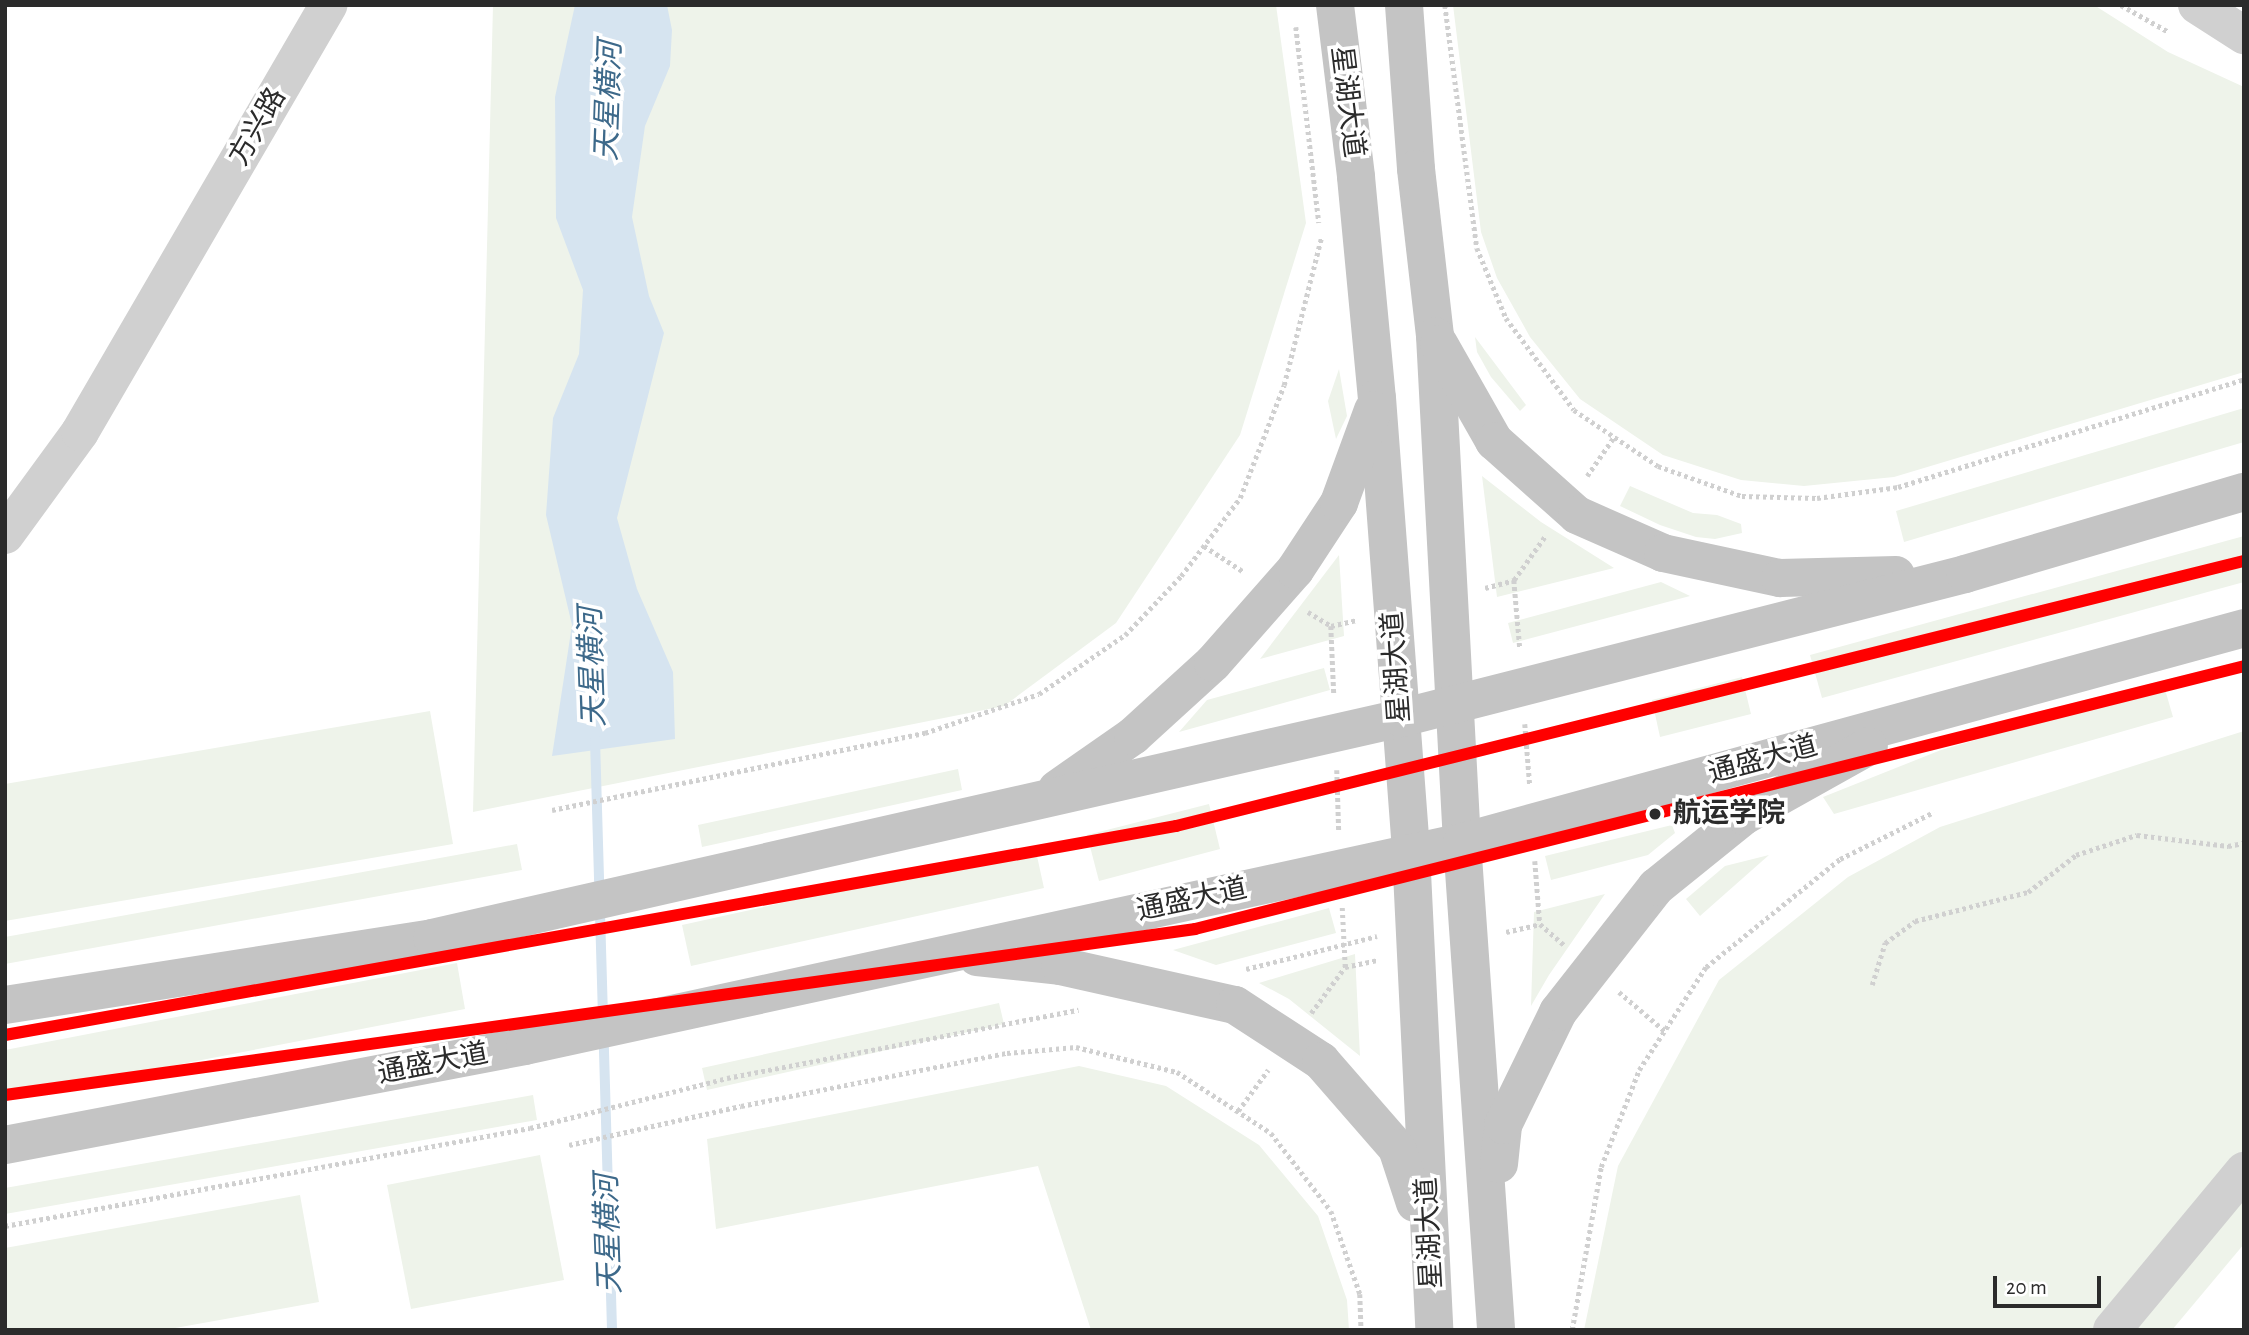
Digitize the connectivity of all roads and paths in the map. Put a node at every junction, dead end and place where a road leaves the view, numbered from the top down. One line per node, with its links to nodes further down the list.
1 (329, 5): 14 (street, 方兴路)
2 (1335, 5): 10 (main road, 星湖大道)
3 (1404, 5): 8 (main road, 星湖大道)
4 (1445, 5): 11 (path)
5 (2197, 5): 7 (street)
6 (1296, 19): 15 (path)
7 (2244, 35)
8 (1435, 336): 13 (main road); 18 (main road, 星湖大道)
9 (2244, 379): 11 (path)
10 (1377, 398): 17 (main road); 19 (main road, 星湖大道)
11 (1614, 437): 13 (path)
12 (2244, 492): 16 (main road)
13 (1567, 506): 16 (main road); 18 (path)
14 (5, 535)
15 (1203, 546): 17 (path); 27 (path)
16 (1965, 574): 23 (main road)
17 (1276, 591): 20 (path); 26 (main road)
18 (1450, 597): 23 (main road, 星湖大道)
19 (1393, 611): 20 (path); 24 (main road, 星湖大道)
20 (1331, 626): 25 (path)
21 (2244, 628): 22 (main road, 通盛大道)
22 (1992, 697): 29 (main road, 通盛大道); 43 (main road)
23 (1456, 702): 24 (main road); 29 (main road, 星湖大道)
24 (1401, 718): 25 (main road); 31 (main road, 星湖大道)
25 (1335, 733): 26 (main road); 32 (path)
26 (1042, 799): 35 (main road)
27 (552, 810)
28 (1934, 812): 48 (path)
29 (1462, 842): 31 (main road, 通盛大道); 43 (main road, 星湖大道)
30 (2244, 842): 34 (path)
31 (1411, 852): 32 (main road, 通盛大道); 44 (main road, 星湖大道)
32 (1341, 867): 33 (main road, 通盛大道); 36 (path)
33 (944, 954): 36 (main road); 39 (main road, 通盛大道)
34 (1872, 985)
35 (5, 1004)
36 (1290, 1041): 38 (path); 44 (main road)
37 (727, 1078): 42 (path)
38 (1238, 1111): 40 (path); 45 (path)
39 (5, 1145)
40 (569, 1145)
41 (2244, 1171): 49 (street)
42 (5, 1226)
43 (1490, 1238): 47 (main road, 星湖大道)
44 (1431, 1249): 46 (main road, 星湖大道)
45 (1361, 1330)
46 (1434, 1330)
47 (1496, 1330)
48 (1572, 1330)
49 (2112, 1330)

